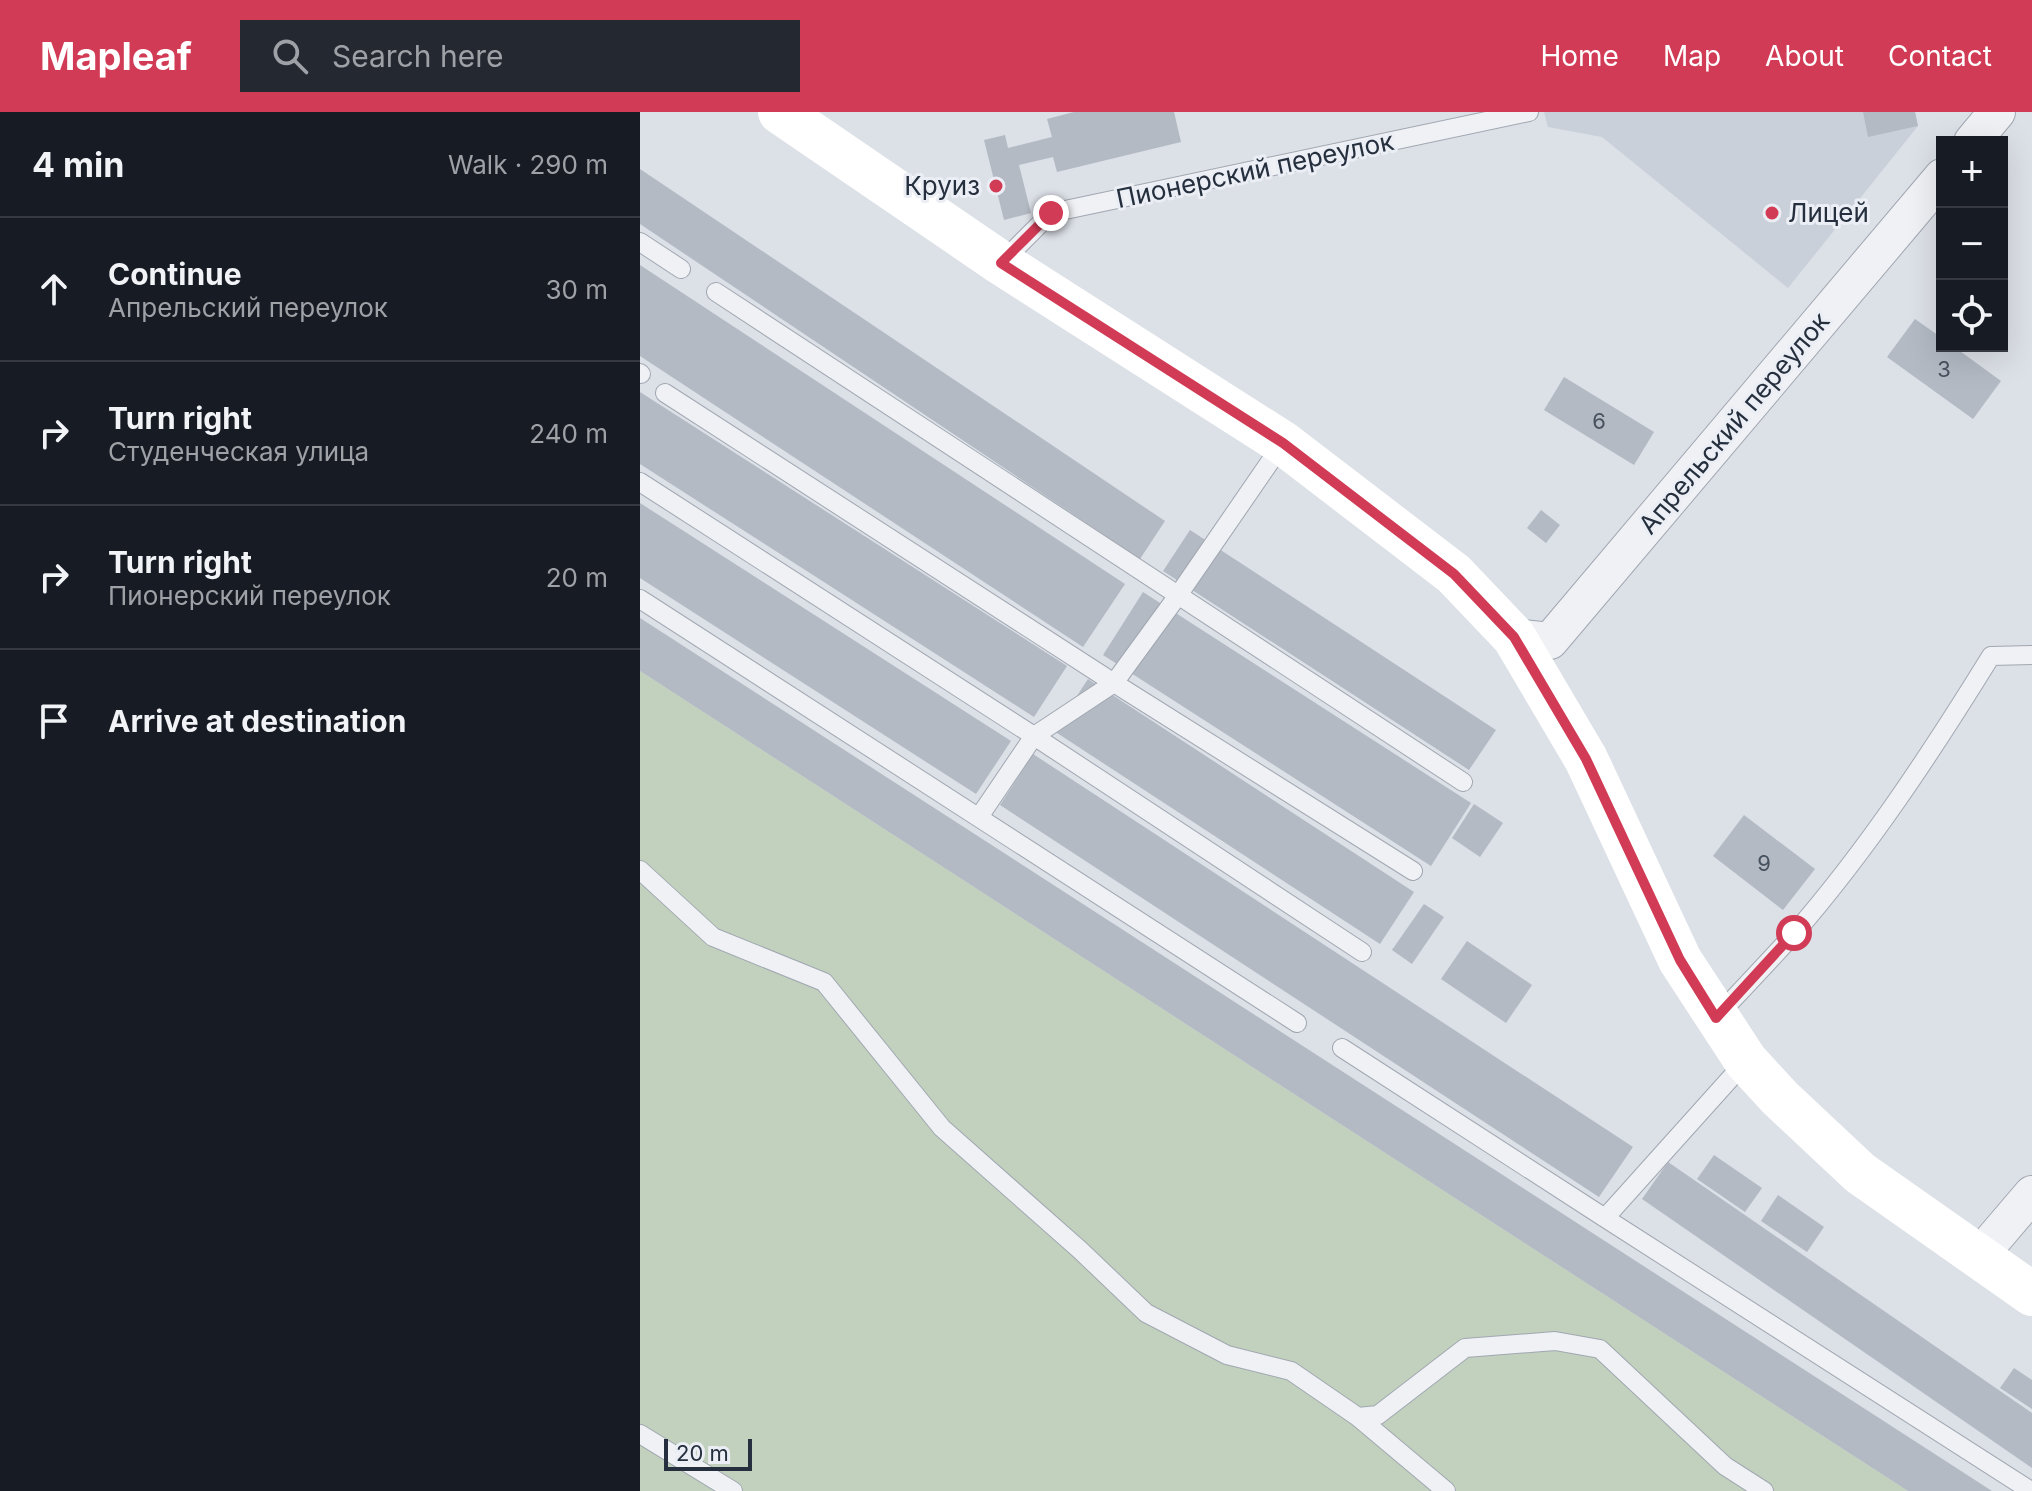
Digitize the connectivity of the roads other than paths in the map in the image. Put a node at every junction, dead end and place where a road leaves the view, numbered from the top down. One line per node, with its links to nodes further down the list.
1 (780, 112): 7 (main road)
2 (1529, 112): 7 (lane, Пионерский переулок)
3 (1997, 112): 4 (street)
4 (1977, 136)
5 (1936, 184): 15 (street, Апрельский переулок)
6 (640, 242): 8 (lane)
7 (1001, 263): 11 (main road)
8 (681, 269)
9 (716, 292): 13 (lane)
10 (665, 393): 17 (lane)
11 (1283, 443): 13 (lane); 15 (main road)
12 (640, 482): 18 (lane)
13 (1179, 594): 17 (lane); 19 (lane)
14 (640, 599): 20 (lane)
15 (1514, 637): 24 (main road)
16 (2032, 655): 24 (lane)
17 (1114, 683): 18 (lane); 22 (lane)
18 (1034, 736): 20 (lane); 23 (lane)
19 (1463, 782)
20 (979, 817): 25 (lane)
21 (640, 870): 32 (lane)
22 (1413, 871)
23 (1362, 952)
24 (1716, 1018): 27 (main road)
25 (1297, 1023)
26 (1342, 1048): 29 (lane)
27 (1746, 1061): 29 (lane); 30 (main road)
28 (2032, 1194): 30 (street)
29 (1605, 1218): 37 (lane)
30 (1980, 1255): 31 (main road)
31 (2032, 1294)
32 (1358, 1417): 35 (lane); 36 (lane)
33 (640, 1434): 34 (lane)
34 (733, 1491)
35 (1446, 1491)
36 (1764, 1491)
37 (2031, 1491)

